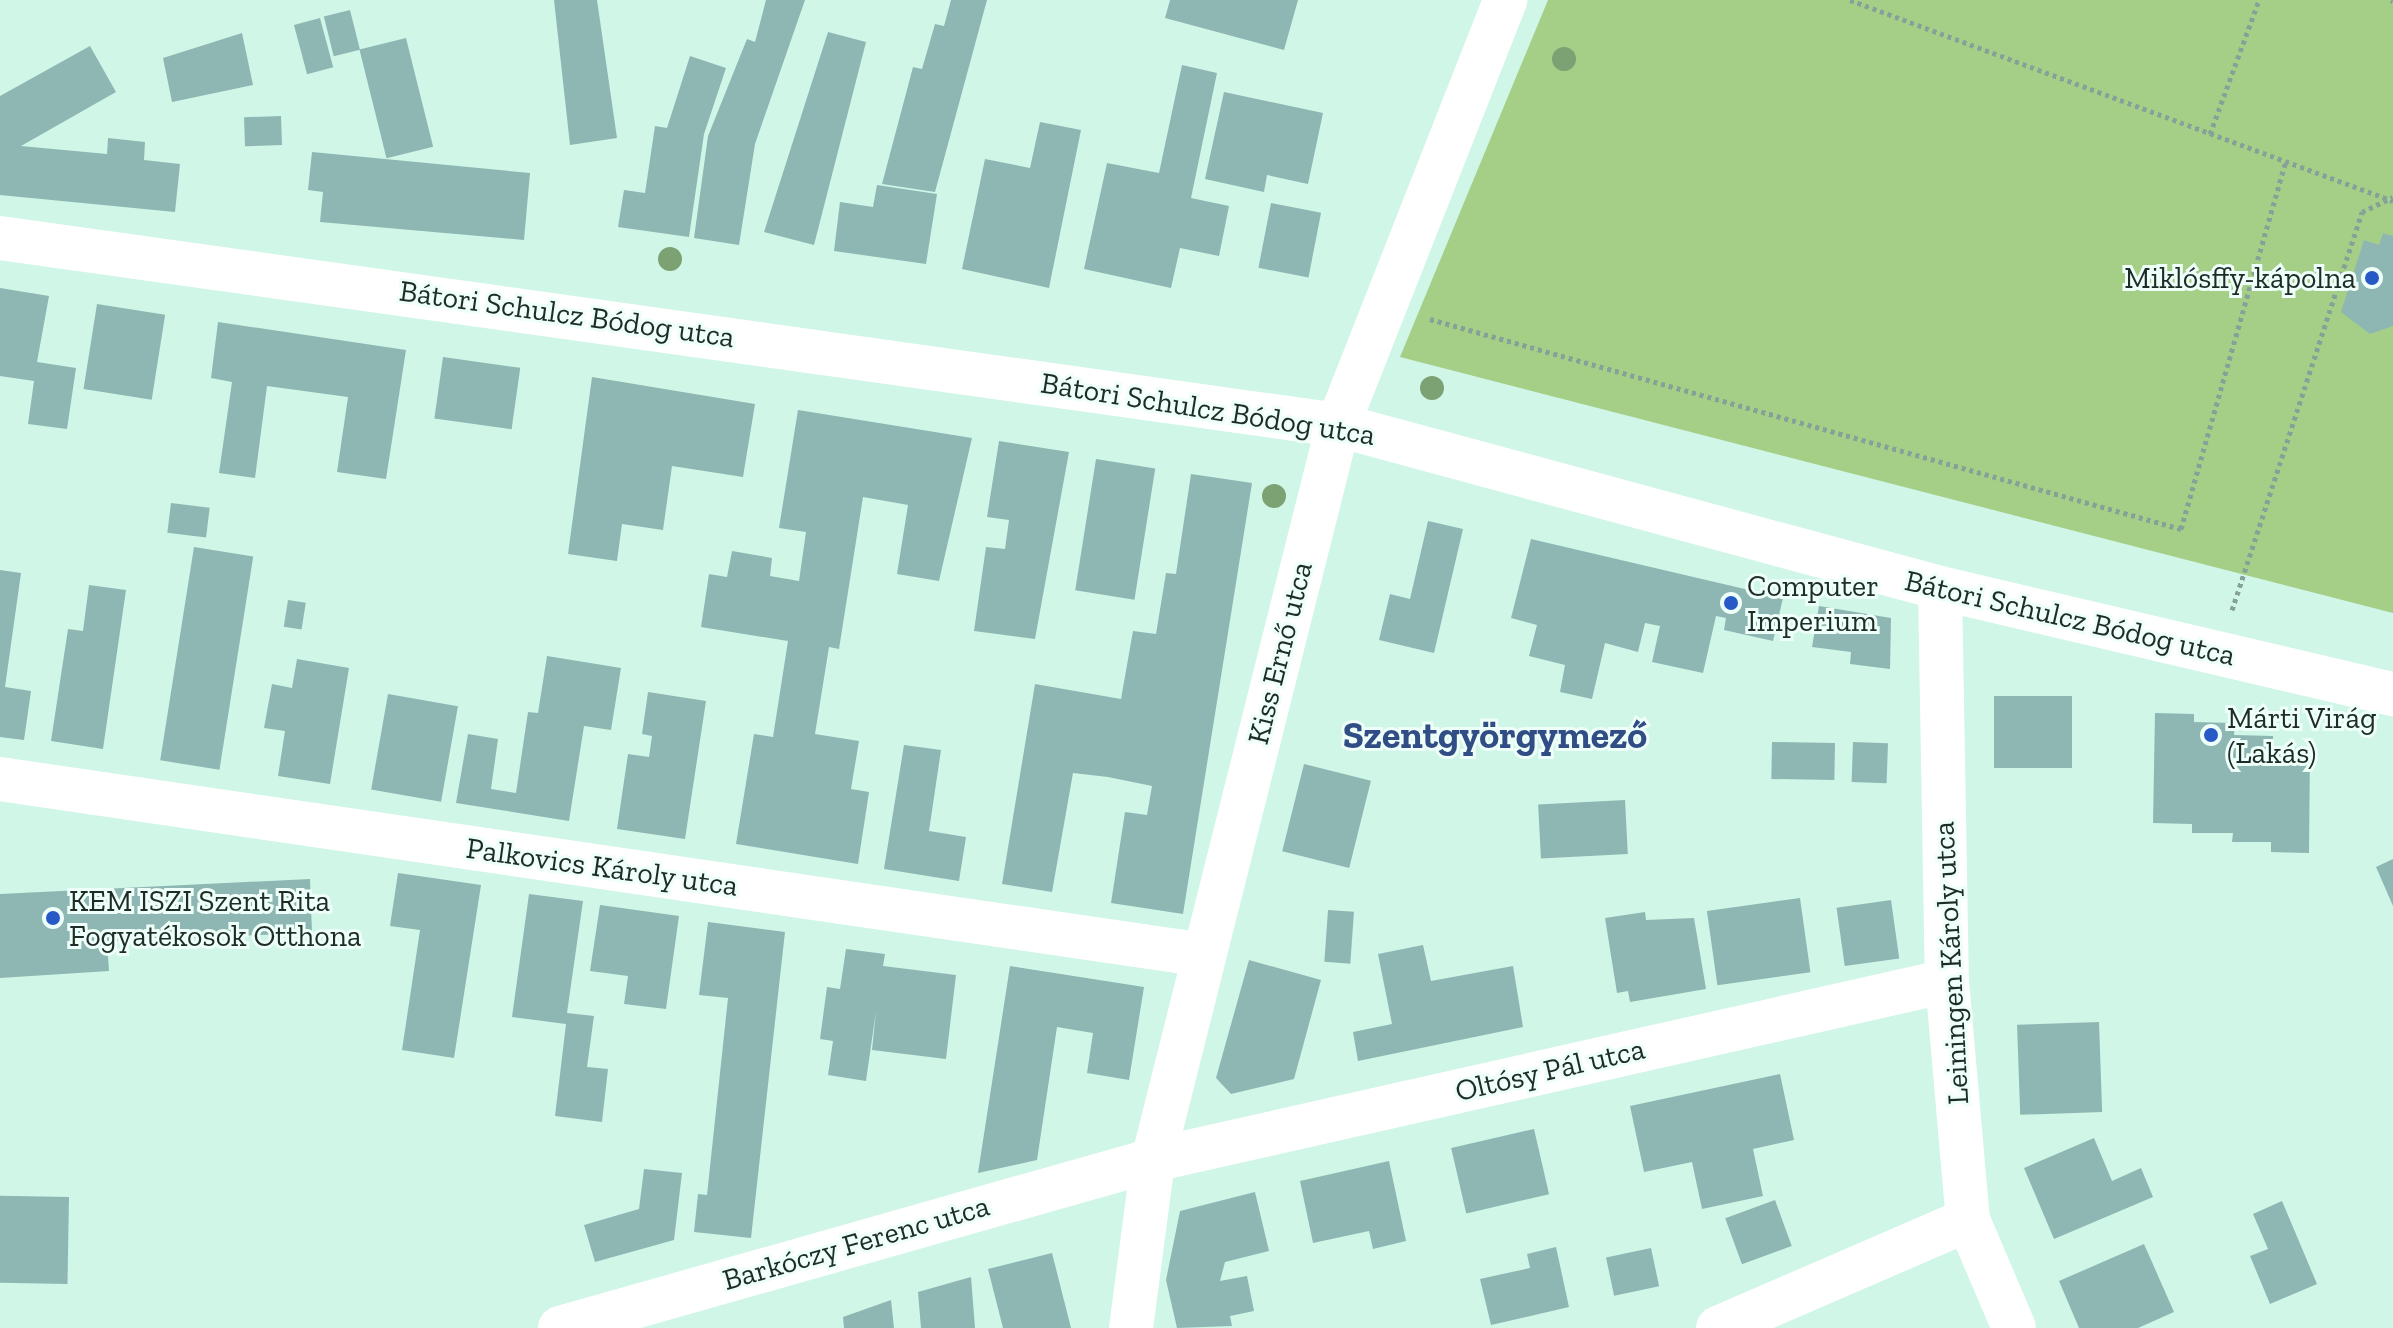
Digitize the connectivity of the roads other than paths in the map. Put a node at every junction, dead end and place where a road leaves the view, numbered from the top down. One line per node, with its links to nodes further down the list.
1 (1505, 0): 3 (street, Kiss Ernő utca)
2 (0, 238): 3 (street, Bátori Schulcz Bódog utca)
3 (1338, 425): 4 (street, Bátori Schulcz Bódog utca); 7 (street, Kiss Ernő utca)
4 (1940, 588): 5 (street, Bátori Schulcz Bódog utca); 8 (street, Leiningen Károly utca)
5 (2393, 694)
6 (0, 779): 7 (street, Palkovics Károly utca)
7 (1204, 955): 9 (street, Kiss Ernő utca)
8 (1947, 981): 9 (street, Oltósy Pál utca); 10 (street, Leiningen Károly utca)
9 (1153, 1160): 11 (street, Barkóczy Ferenc utca); 12 (street, Kiss Ernő utca)
10 (1968, 1220): 13 (street); 14 (street, Leiningen Károly utca)
11 (560, 1328)
12 (1131, 1328)
13 (1718, 1328)
14 (2014, 1328)

